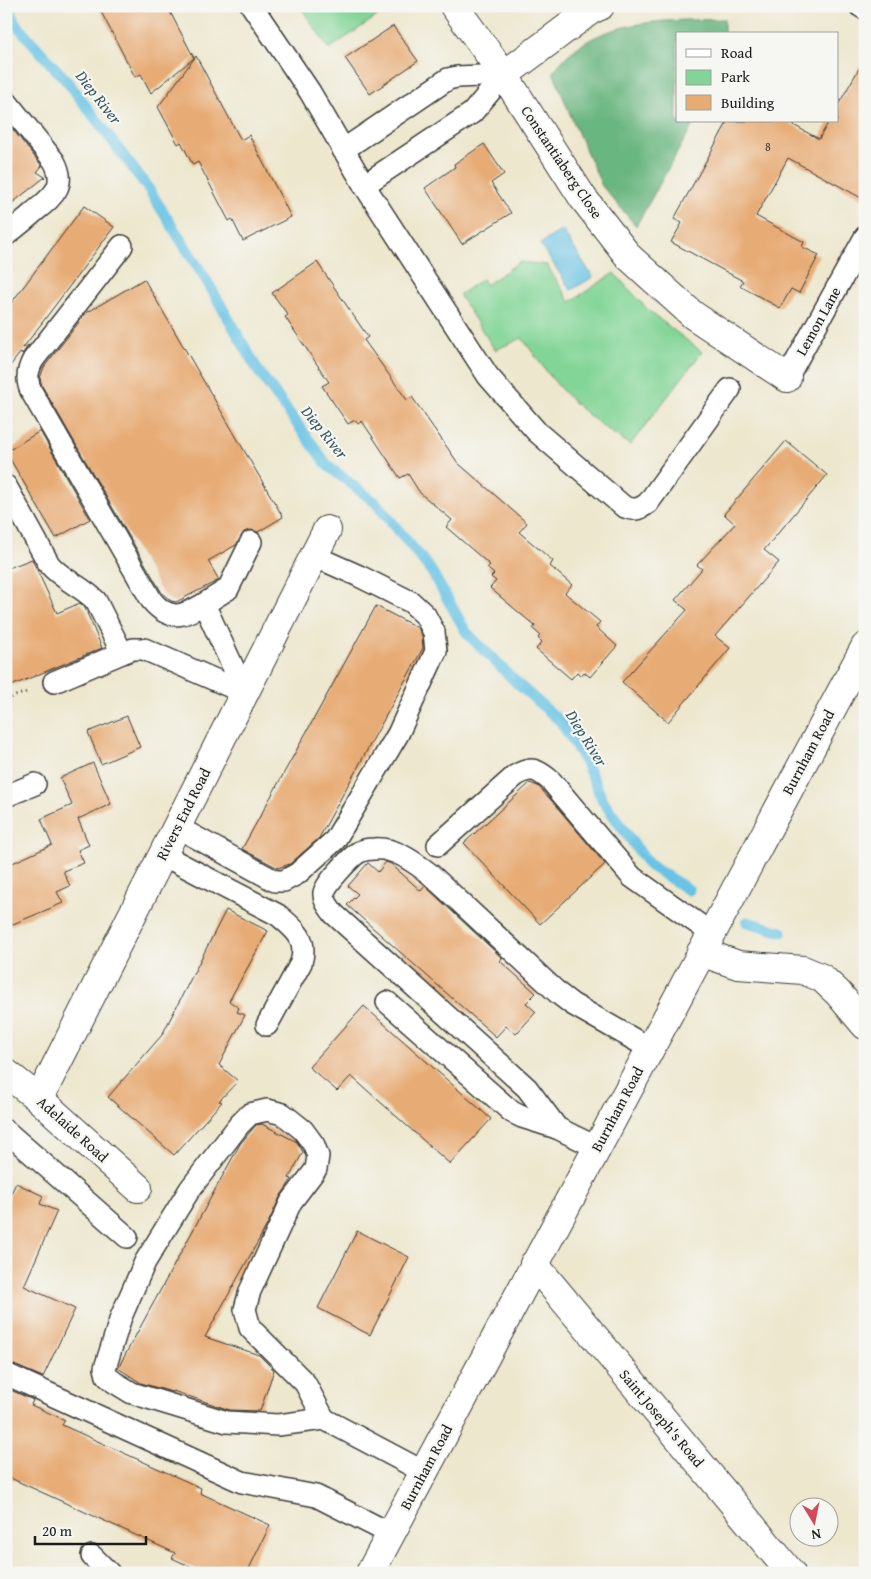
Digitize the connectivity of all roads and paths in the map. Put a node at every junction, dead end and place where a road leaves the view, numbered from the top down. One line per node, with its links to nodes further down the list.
1 (252, 6): 8 (lane)
2 (454, 6): 6 (street, Constantiaberg Close)
3 (600, 6): 6 (street)
4 (860, 6): 5 (lane)
5 (865, 10)
6 (504, 75): 8 (lane); 9 (lane); 13 (street, Constantiaberg Close)
7 (6, 101): 10 (lane)
8 (343, 150): 9 (lane)
9 (364, 185): 14 (lane)
10 (6, 235)
11 (865, 237): 13 (lane, Lemon Lane)
12 (122, 246): 19 (lane)
13 (786, 378)
14 (730, 389)
15 (6, 486): 21 (lane)
16 (327, 530): 18 (street, Rivers End Road)
17 (252, 542): 19 (lane)
18 (314, 556): 23 (street, Rivers End Road); 26 (lane)
19 (204, 604): 23 (lane)
20 (865, 647): 29 (street, Burnham Road)
21 (122, 653): 22 (lane); 23 (lane)
22 (54, 682)
23 (246, 692): 26 (street, Rivers End Road)
24 (35, 784): 25 (lane)
25 (6, 796)
26 (177, 827): 28 (street, Rivers End Road)
27 (438, 845): 29 (lane)
28 (163, 855): 31 (lane); 35 (street, Rivers End Road)
29 (710, 934): 32 (street); 33 (street, Burnham Road)
30 (388, 1002): 36 (lane)
31 (267, 1024)
32 (865, 1025)
33 (649, 1048): 36 (lane); 38 (street, Burnham Road)
34 (10, 1083): 35 (street, Adelaide Road)
35 (40, 1099): 39 (street, Adelaide Road)
36 (557, 1128): 38 (lane)
37 (6, 1131): 40 (lane)
38 (596, 1147): 41 (street, Burnham Road)
39 (138, 1188)
40 (127, 1237)
41 (534, 1264): 44 (street, Burnham Road); 49 (street, Saint Joseph's Road)
42 (6, 1374): 45 (lane)
43 (324, 1419): 43 (lane); 44 (lane)
44 (424, 1472): 45 (street, Burnham Road)
45 (391, 1534): 48 (street, Burnham Road)
46 (92, 1556): 47 (lane)
47 (109, 1573)
48 (370, 1573)
49 (792, 1573)

